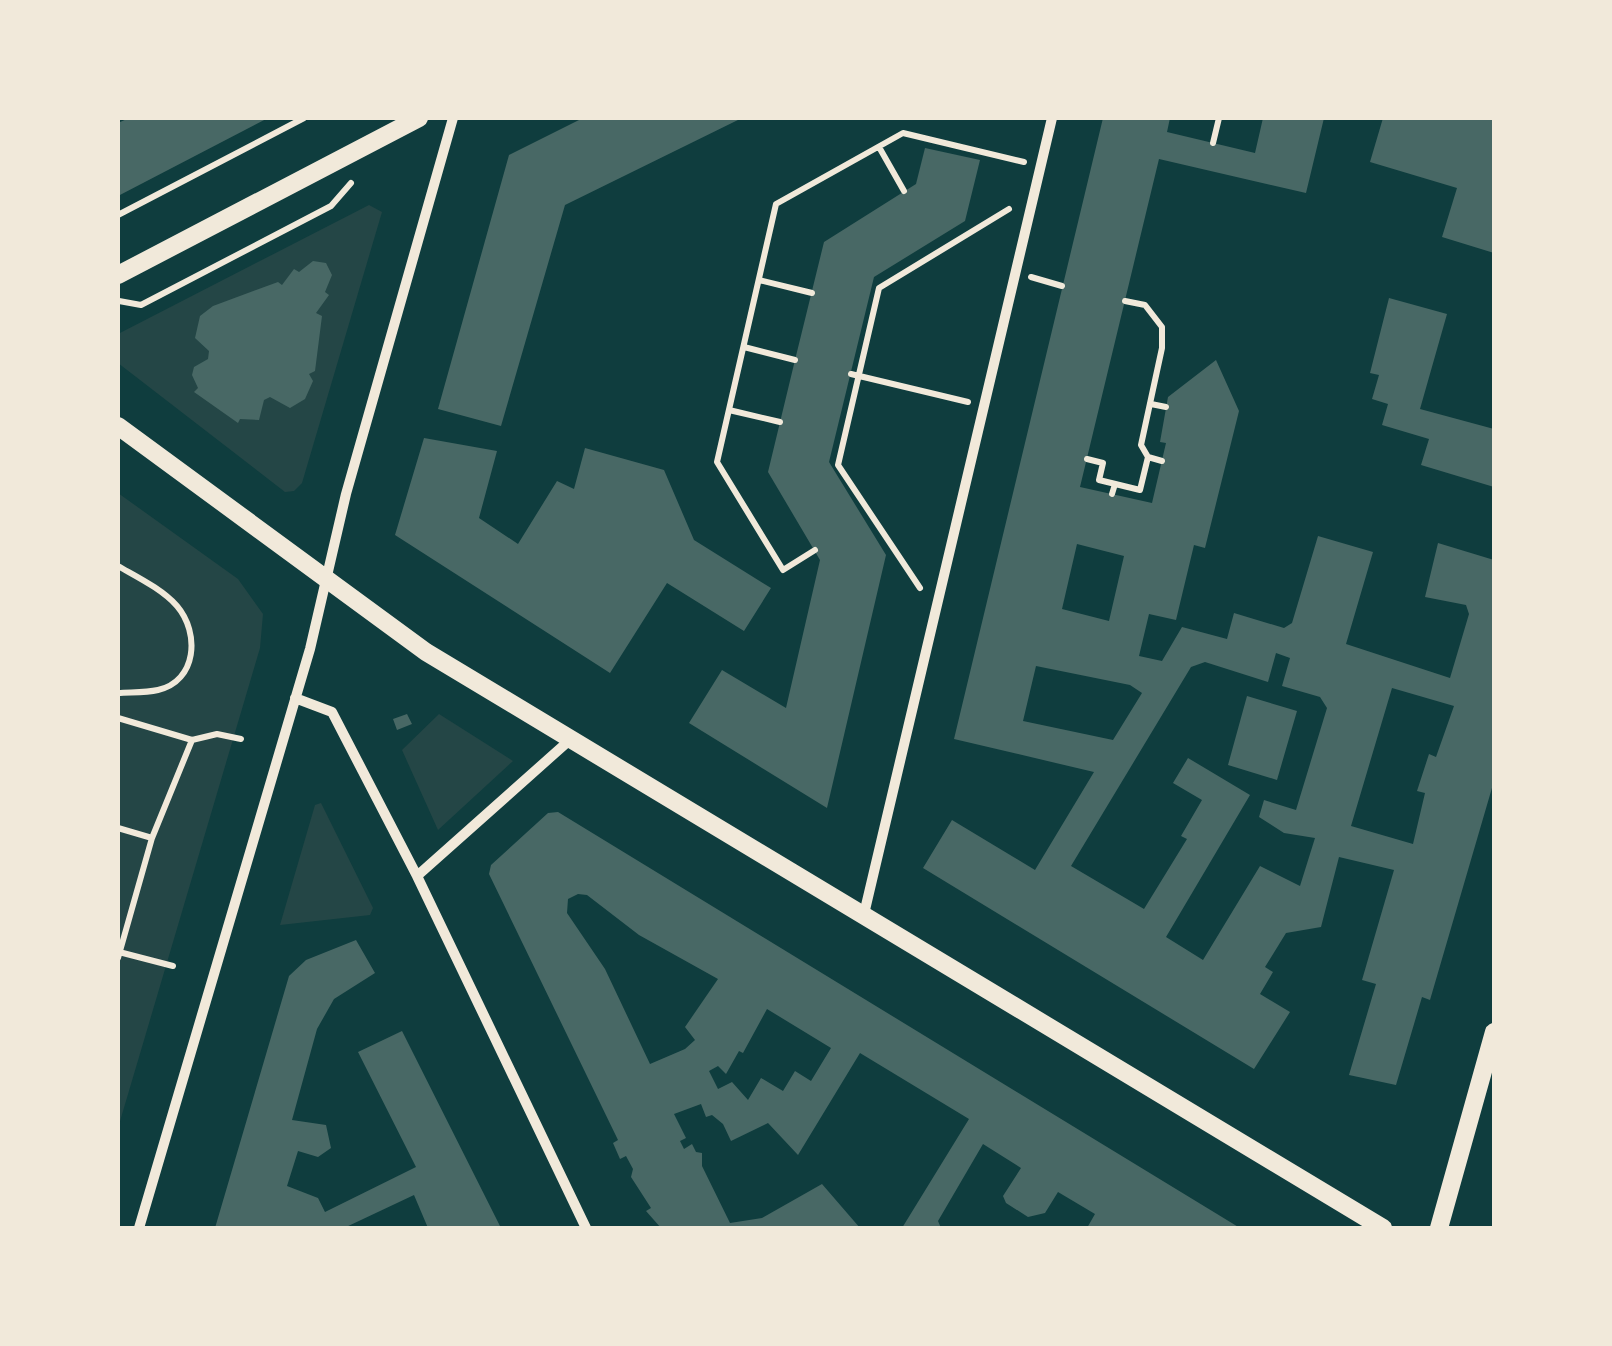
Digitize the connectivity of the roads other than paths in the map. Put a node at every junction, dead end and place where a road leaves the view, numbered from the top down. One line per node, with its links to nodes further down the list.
1 (419, 118): 4 (street)
2 (454, 118): 6 (street)
3 (1052, 118): 10 (street)
4 (118, 275)
5 (118, 426): 6 (street)
6 (327, 578): 7 (street); 8 (street)
7 (295, 698): 9 (street); 12 (street)
8 (572, 738): 9 (street); 10 (street)
9 (417, 876): 13 (street)
10 (864, 914): 14 (street)
11 (1494, 1032): 15 (street)
12 (139, 1228)
13 (586, 1228)
14 (1383, 1228)
15 (1438, 1228)

